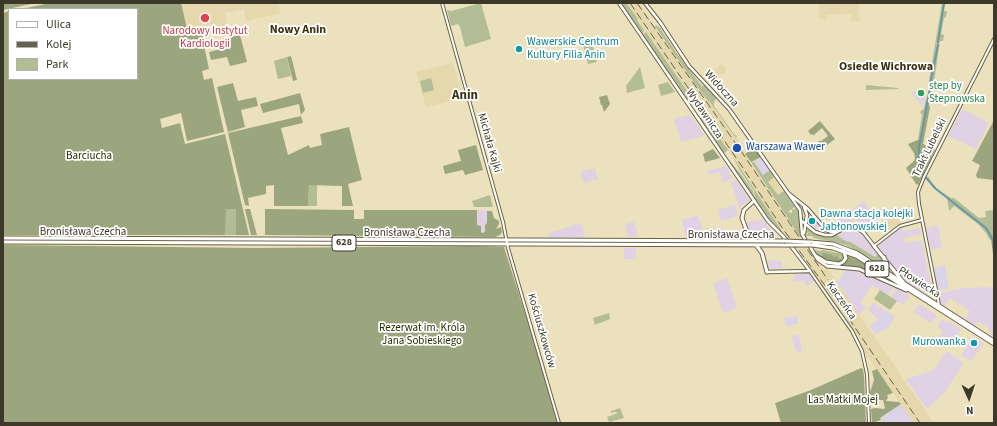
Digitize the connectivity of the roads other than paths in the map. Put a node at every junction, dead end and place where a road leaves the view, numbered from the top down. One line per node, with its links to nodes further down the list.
1 (442, 3): 20 (street, Michała Kajki)
2 (619, 3): 6 (main road, Wydawnicza)
3 (645, 3): 5 (main road, Widoczna)
4 (994, 39): 11 (street, Trakt Lubelski)
5 (784, 188): 7 (main road, Widoczna); 10 (main road, Widoczna)
6 (754, 201): 14 (main road); 27 (main road, Wydawnicza)
7 (803, 205): 8 (main road, Widoczna); 9 (main road, Widoczna)
8 (807, 212): 9 (main road); 10 (main road); 12 (main road)
9 (814, 216): 16 (main road, Widoczna)
10 (801, 218): 12 (main road, Widoczna); 18 (main road, Widoczna)
11 (922, 220): 26 (street); 40 (street, Trakt Lubelski)
12 (805, 224): 13 (main road, Widoczna); 15 (main road)
13 (810, 228): 15 (main road); 16 (main road, Widoczna)
14 (746, 231): 21 (main road); 22 (main road)
15 (804, 231): 18 (main road)
16 (839, 231): 26 (main road, Widoczna)
17 (3, 238): 20 (main road, Bronisława Czecha / 628)
18 (805, 240): 30 (main road)
19 (3, 242): 20 (main road, Bronisława Czecha / 628)
20 (507, 242): 21 (main road, Bronisława Czecha / 628); 22 (main road, Bronisława Czecha / 628); 44 (street, Kościuszkowców)
21 (741, 242): 22 (main road, Bronisława Czecha / 628)
22 (756, 243): 23 (main road, Bronisława Czecha / 628); 25 (main road, Bronisława Czecha / 628); 29 (main road)
23 (785, 243): 24 (main road, Płowiecka / 628, bridge); 25 (main road, Bronisława Czecha / 628)
24 (811, 243): 28 (main road, Płowiecka / 628); 34 (main road, Płowiecka / 628)
25 (767, 245): 29 (main road)
26 (874, 246): 31 (main road)
27 (794, 250): 32 (main road, Kaczeńca)
28 (843, 250): 30 (main road); 39 (main road, Płowiecka / 628)
29 (762, 253): 37 (main road)
30 (816, 256): 33 (main road)
31 (883, 256): 34 (main road); 38 (main road)
32 (804, 263): 35 (main road, Kaczeńca); 36 (main road)
33 (826, 266): 39 (main road)
34 (876, 266): 38 (main road, Płowiecka / 628)
35 (809, 270): 36 (main road); 45 (street, Kaczeńca)
36 (801, 271): 37 (main road)
37 (767, 272)
38 (907, 286): 41 (main road, Płowiecka / 628)
39 (912, 292): 43 (main road, Płowiecka / 628)
40 (936, 296): 41 (street); 42 (street, Trakt Lubelski)
41 (931, 301): 42 (main road, Płowiecka / 628)
42 (939, 306): 43 (main road, Płowiecka / 628)
43 (994, 343)
44 (560, 423)
45 (869, 423)

